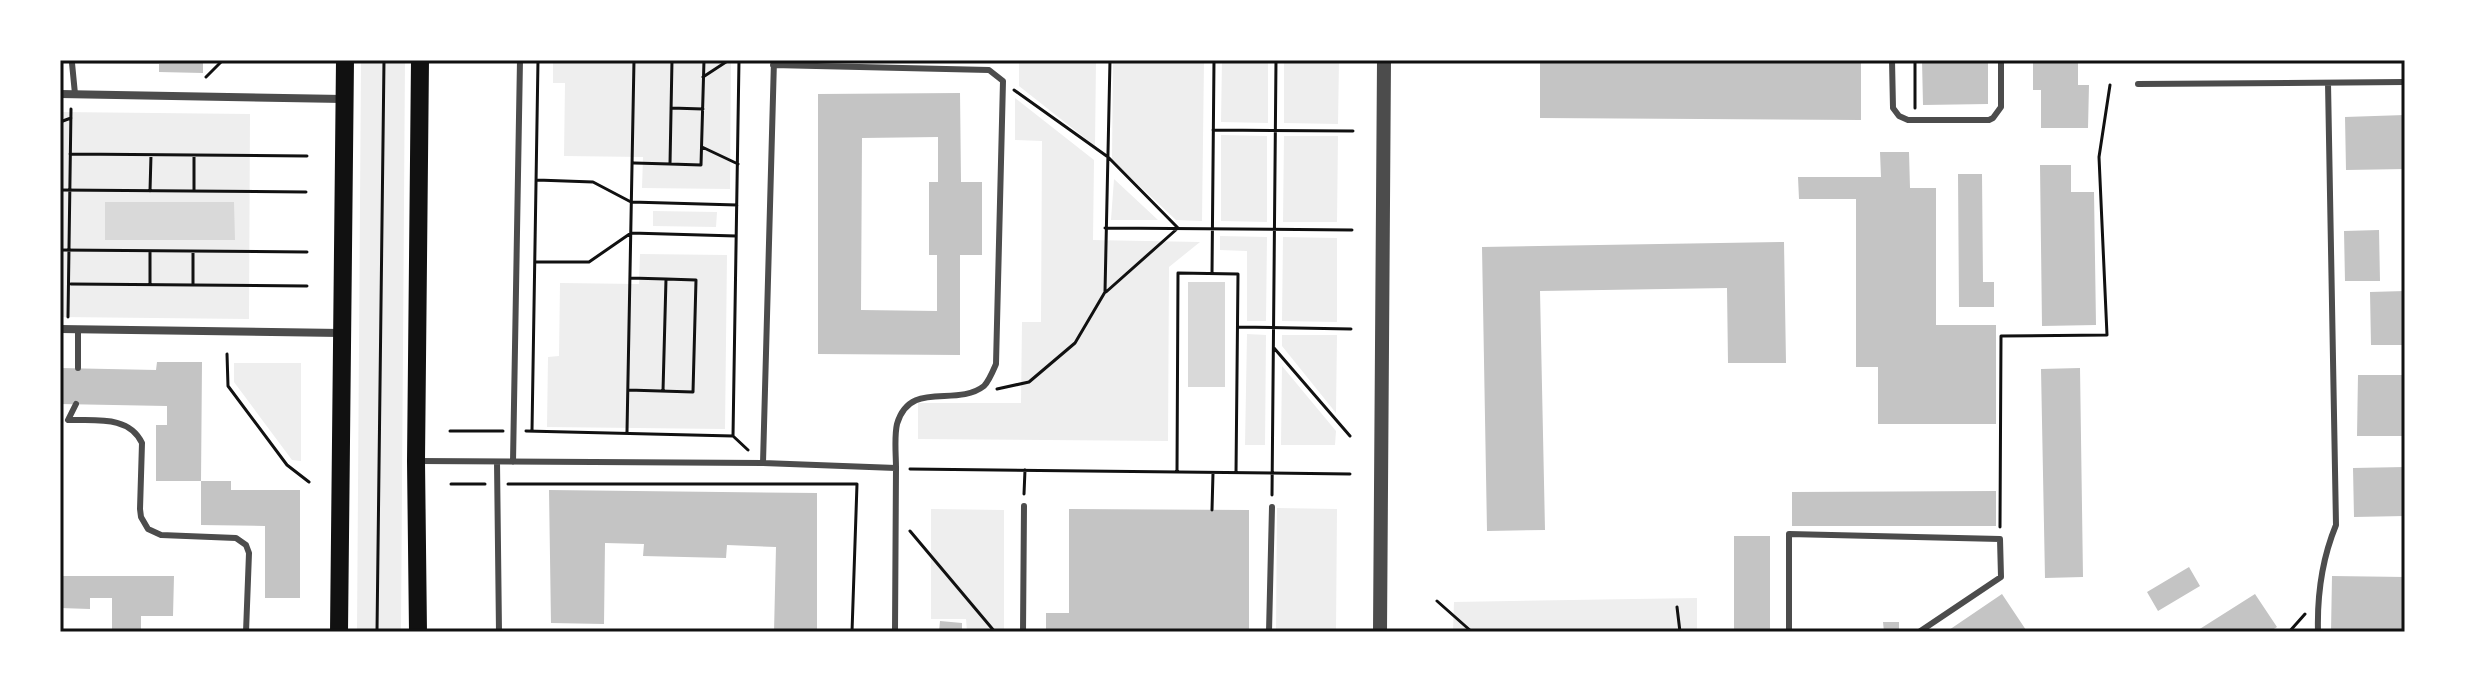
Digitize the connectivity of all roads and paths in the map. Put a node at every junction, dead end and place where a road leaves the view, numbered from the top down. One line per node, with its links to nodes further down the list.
1 (223, 60): 21 (path)
2 (345, 60): 30 (main road)
3 (384, 60): 119 (path)
4 (420, 60): 95 (main road)
5 (520, 60): 91 (lane)
6 (538, 60): 48 (path)
7 (634, 60): 45 (path)
8 (672, 60): 31 (path)
9 (704, 60): 22 (path)
10 (729, 60): 22 (path)
11 (739, 60): 47 (path)
12 (1110, 60): 44 (path)
13 (1214, 60): 36 (path)
14 (1276, 60): 37 (path)
15 (1384, 60): 127 (street)
16 (1892, 60): 34 (lane)
17 (1915, 60): 34 (path)
18 (2001, 60): 34 (lane)
19 (774, 62): 23 (lane); 98 (lane)
20 (72, 63): 29 (lane)
21 (206, 77)
22 (703, 77): 32 (path)
23 (1003, 81): 44 (path); 99 (lane)
24 (2405, 82): 25 (lane)
25 (2328, 83): 26 (lane); 114 (lane)
26 (2138, 84)
27 (2110, 85): 113 (path)
28 (60, 94): 29 (street)
29 (73, 94): 30 (street); 33 (path)
30 (344, 99): 81 (main road)
31 (671, 108): 32 (path); 46 (path)
32 (703, 109): 39 (path)
33 (71, 118): 35 (path); 40 (path)
34 (1915, 120)
35 (60, 122)
36 (1213, 130): 37 (path); 58 (path)
37 (1275, 130): 38 (path); 59 (path)
38 (1353, 131)
39 (702, 147): 46 (path); 47 (path)
40 (70, 154): 41 (path); 50 (path)
41 (151, 155): 42 (path); 51 (path)
42 (194, 155): 43 (path); 52 (path)
43 (307, 156)
44 (1108, 157): 56 (path); 57 (path)
45 (632, 163): 46 (path); 54 (path)
46 (670, 164)
47 (738, 164): 55 (path)
48 (536, 180): 54 (path); 68 (path)
49 (60, 190): 50 (path)
50 (70, 190): 51 (path); 64 (path)
51 (150, 191): 52 (path)
52 (194, 191): 53 (path)
53 (306, 192)
54 (631, 202): 55 (path); 61 (path)
55 (737, 205): 62 (path)
56 (1105, 228): 57 (path); 76 (path)
57 (1178, 228): 58 (path); 76 (path)
58 (1212, 228): 59 (path); 69 (path)
59 (1274, 229): 60 (path); 78 (path)
60 (1352, 230)
61 (631, 233): 62 (path); 68 (path); 70 (path)
62 (736, 236): 93 (path)
63 (60, 250): 64 (path)
64 (70, 250): 65 (path); 72 (path)
65 (150, 251): 66 (path); 73 (path)
66 (193, 251): 67 (path); 74 (path)
67 (307, 252)
68 (535, 262): 92 (path)
69 (1212, 274): 77 (path); 101 (path)
70 (630, 278): 71 (path); 86 (path)
71 (666, 279): 87 (path); 87 (path)
72 (69, 284): 73 (path); 79 (path)
73 (150, 284): 74 (path)
74 (193, 285): 75 (path)
75 (307, 286)
76 (1105, 292): 85 (path)
77 (1238, 327): 78 (path); 103 (path)
78 (1273, 328): 80 (path); 82 (path)
79 (69, 329): 81 (street); 84 (lane)
80 (1351, 329)
81 (342, 333): 118 (main road)
82 (1273, 347): 94 (path); 104 (path)
83 (227, 354): 106 (path)
84 (78, 368)
85 (998, 388)
86 (628, 390): 87 (path); 93 (path)
87 (663, 391)
88 (76, 404): 89 (lane)
89 (64, 420): 117 (lane)
90 (450, 431): 91 (path)
91 (514, 431): 92 (path); 97 (lane)
92 (532, 431): 93 (path)
93 (627, 434)
94 (1350, 436)
95 (416, 461): 96 (lane); 120 (main road)
96 (497, 462): 97 (lane); 108 (lane)
97 (513, 462): 98 (lane)
98 (763, 463): 99 (lane)
99 (896, 468): 100 (path); 112 (lane)
100 (1025, 470): 101 (path); 109 (path)
101 (1177, 472): 102 (path)
102 (1213, 472): 103 (path); 111 (path)
103 (1236, 473): 104 (path)
104 (1272, 473): 105 (path); 110 (path)
105 (1350, 474)
106 (309, 482)
107 (451, 484): 108 (path)
108 (498, 485): 121 (lane); 122 (path)
109 (1024, 506): 125 (lane)
110 (1272, 507): 126 (lane)
111 (1212, 510)
112 (895, 514): 123 (lane); 124 (path)
113 (2000, 539): 130 (lane); 131 (lane)
114 (2317, 599): 132 (path); 133 (lane)
115 (1437, 601): 128 (path)
116 (1677, 607): 129 (path)
117 (246, 632)
118 (339, 632)
119 (377, 632)
120 (418, 632)
121 (499, 632)
122 (852, 632)
123 (895, 632)
124 (995, 632)
125 (1023, 632)
126 (1269, 632)
127 (1380, 632)
128 (1472, 632)
129 (1680, 632)
130 (1789, 632)
131 (1919, 632)
132 (2289, 632)
133 (2318, 632)

